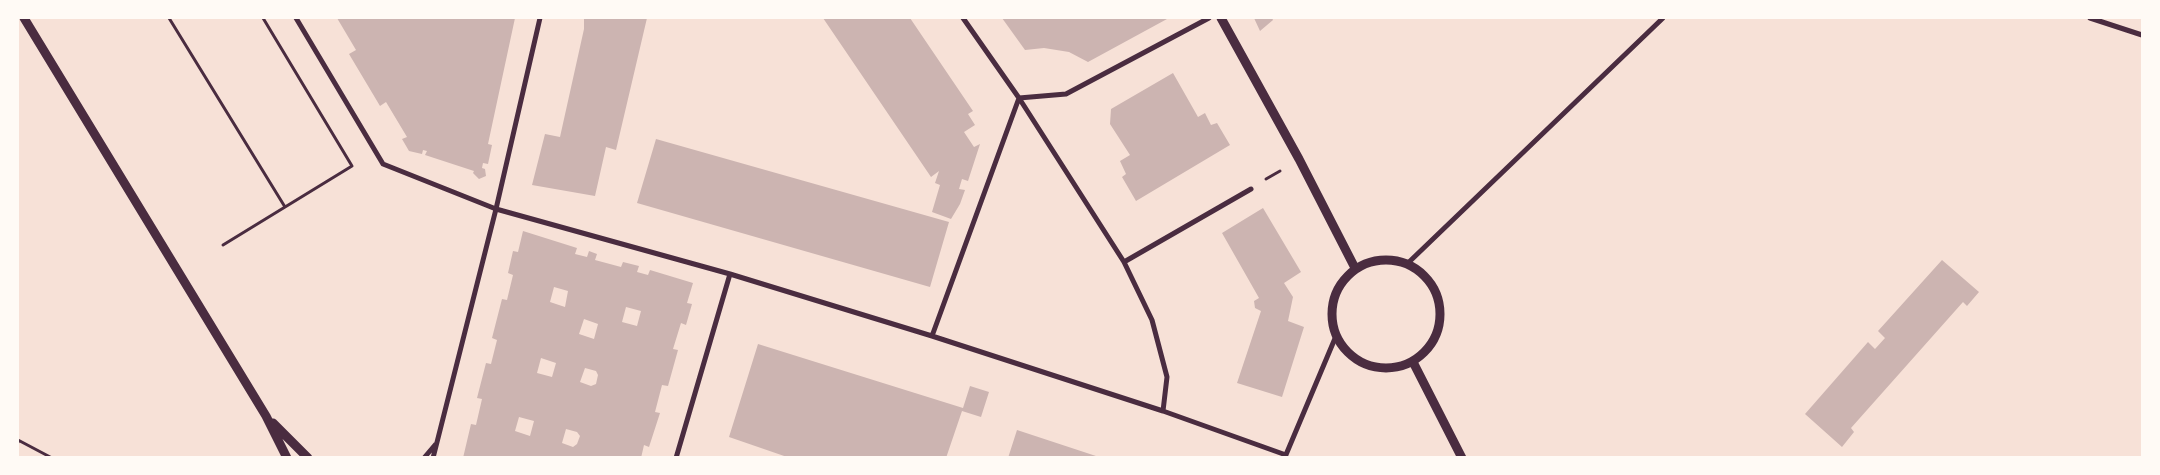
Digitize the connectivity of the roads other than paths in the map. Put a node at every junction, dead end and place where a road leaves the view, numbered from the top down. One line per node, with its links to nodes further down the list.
1 (24, 18): 21 (street)
2 (296, 18): 12 (street)
3 (540, 18): 12 (street)
4 (963, 18): 10 (street)
5 (1209, 18): 10 (street)
6 (1221, 18): 15 (street)
7 (1663, 18): 14 (street)
8 (2090, 18): 9 (street)
9 (2142, 35)
10 (1019, 98): 13 (street); 17 (street)
11 (1251, 189): 13 (street)
12 (496, 209): 16 (street); 22 (street)
13 (1124, 262): 20 (street)
14 (1408, 263): 15 (street); 19 (street)
15 (1355, 268): 18 (street)
16 (730, 274): 17 (street); 28 (street)
17 (932, 336): 20 (street)
18 (1336, 336): 19 (street); 23 (street)
19 (1413, 362): 29 (street)
20 (1164, 411): 23 (street)
21 (266, 416): 24 (street); 25 (street)
22 (437, 442): 26 (street); 27 (street)
23 (1286, 456)
24 (287, 458)
25 (308, 458)
26 (424, 458)
27 (433, 458)
28 (676, 458)
29 (1462, 458)

